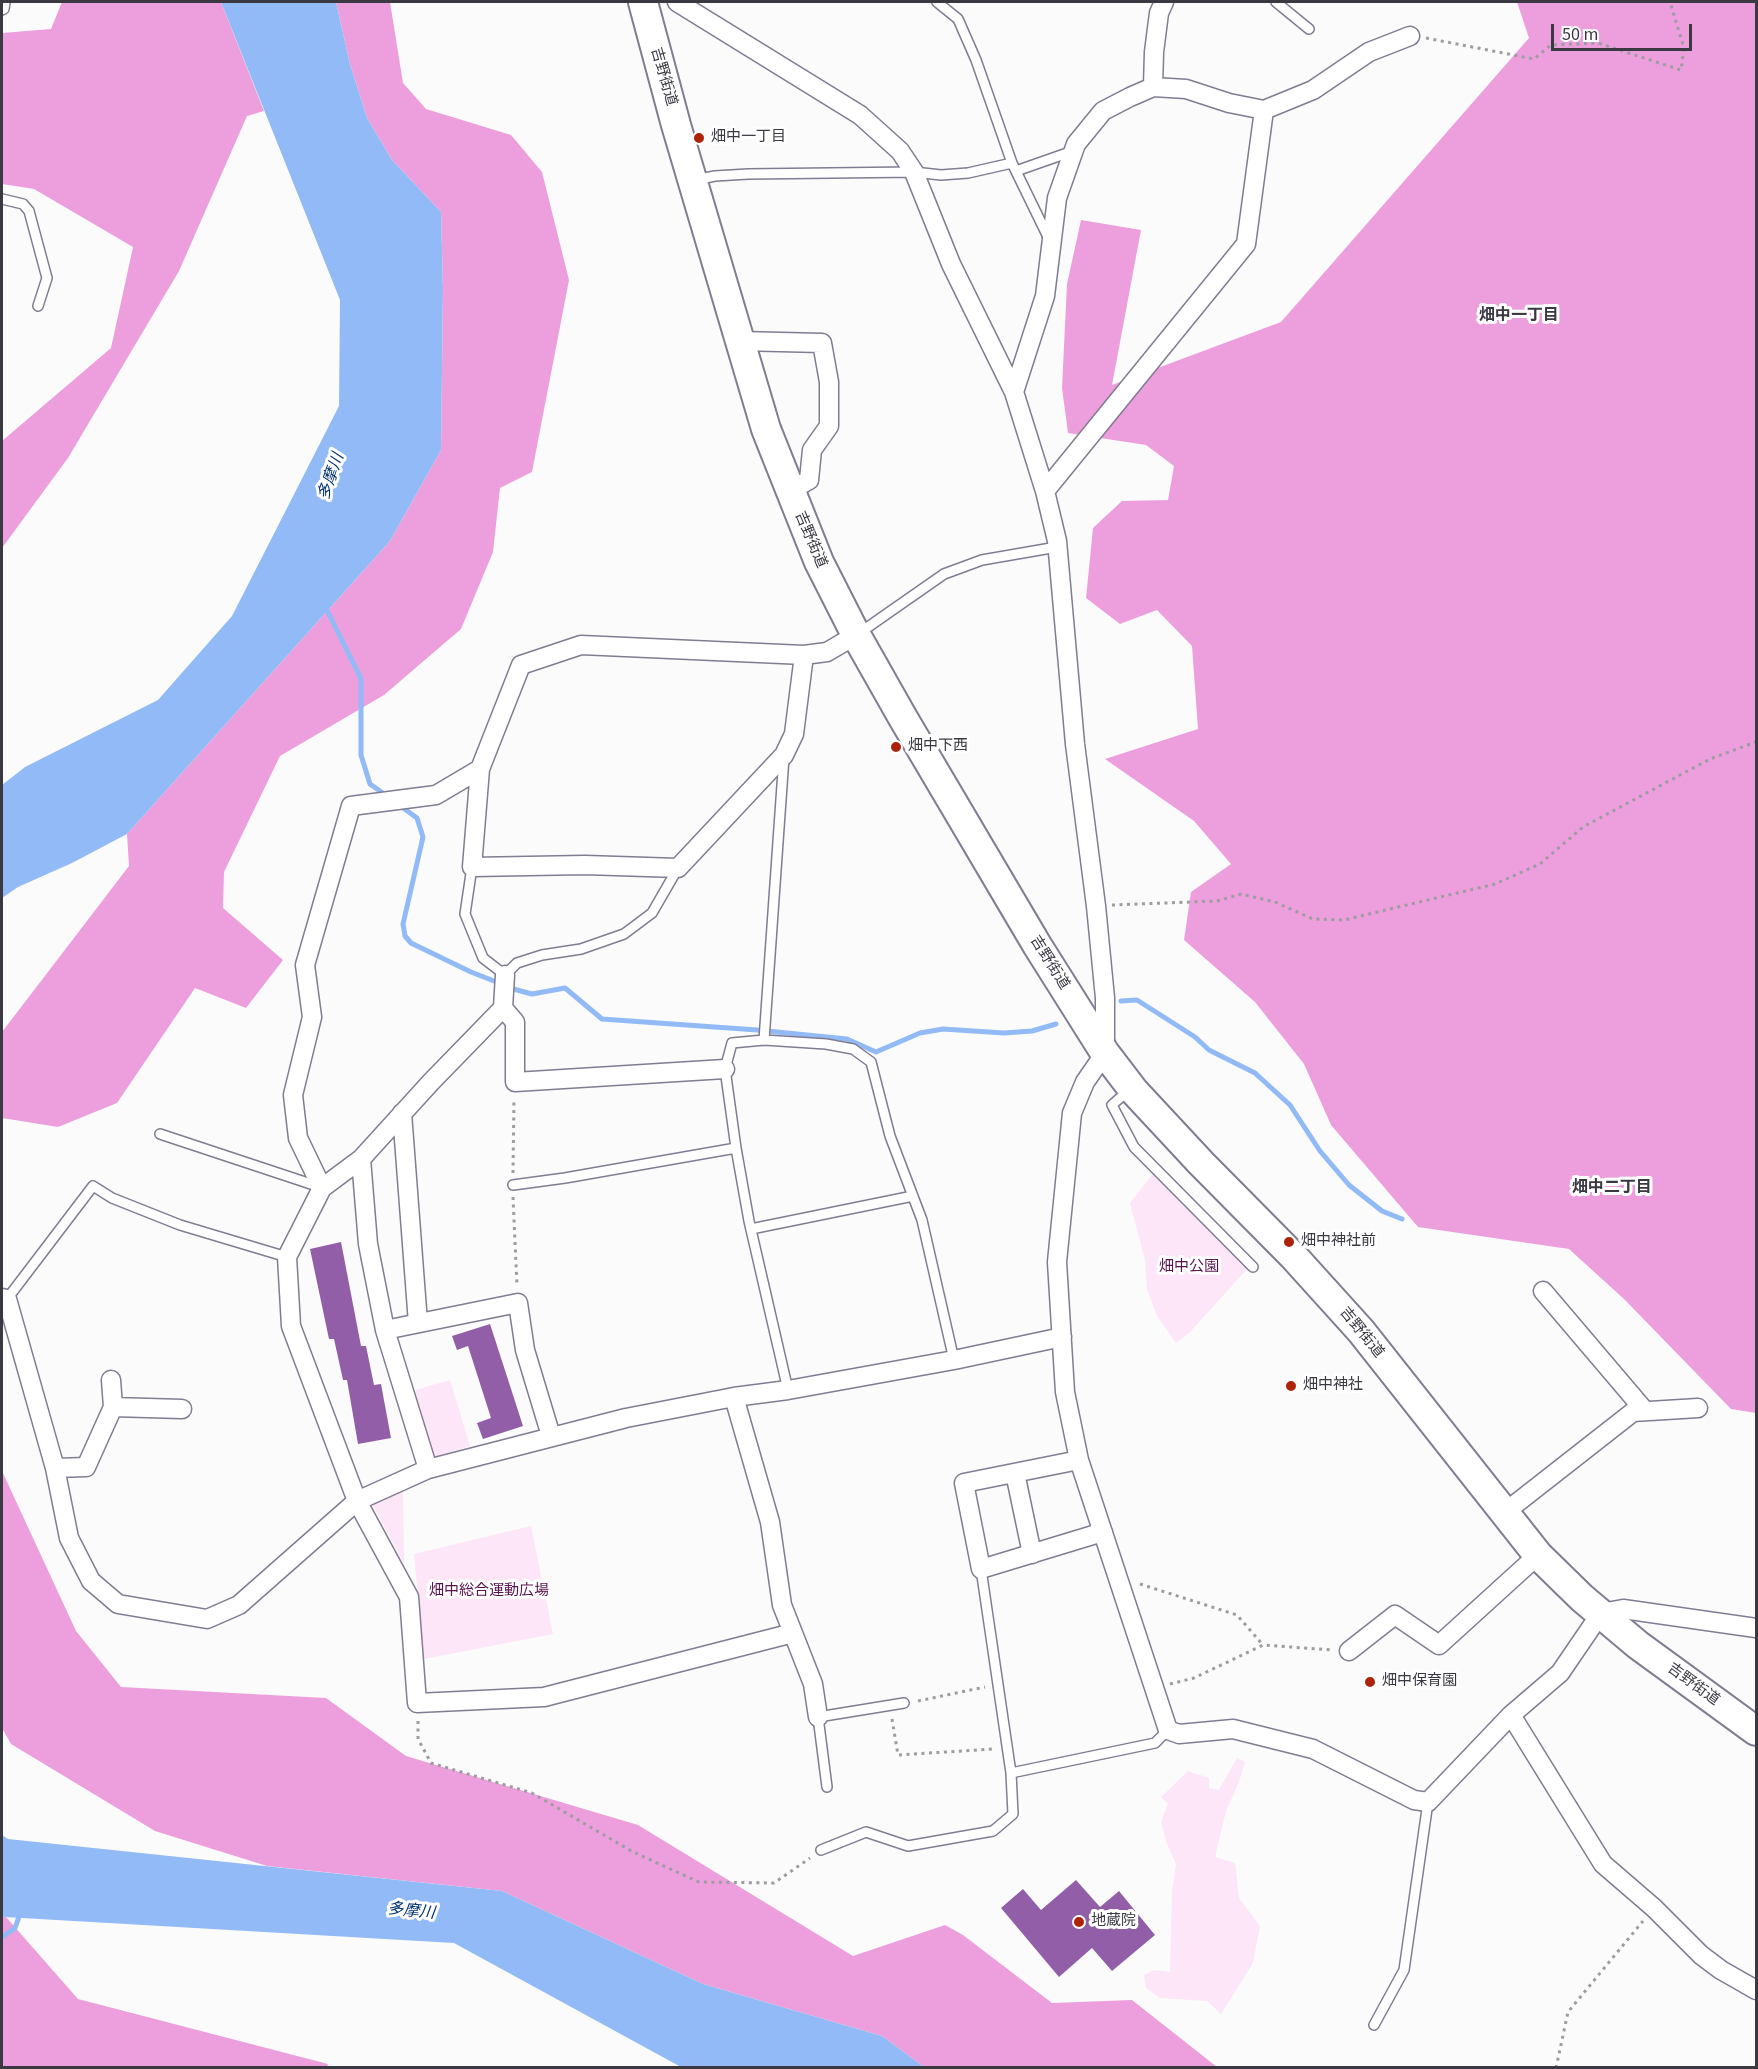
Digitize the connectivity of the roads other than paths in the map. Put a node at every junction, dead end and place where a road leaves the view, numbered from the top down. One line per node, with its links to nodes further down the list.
1 (5, 2): 7 (lane)
2 (643, 2): 15 (main road, 吉野街道)
3 (677, 2): 14 (street)
4 (937, 2): 13 (lane)
5 (1164, 2): 10 (street)
6 (1276, 2): 8 (lane)
7 (2, 10)
8 (1309, 29)
9 (1410, 36): 11 (street)
10 (1152, 87): 11 (street); 12 (street)
11 (1264, 110): 22 (street)
12 (1073, 151): 13 (lane); 17 (street)
13 (1014, 167): 14 (lane); 17 (lane)
14 (914, 172): 15 (lane); 20 (street)
15 (693, 181): 19 (main road, 吉野街道)
16 (2, 199): 18 (lane)
17 (1052, 244): 20 (street)
18 (38, 306)
19 (739, 341): 21 (main road, 吉野街道); 21 (street)
20 (1014, 392): 22 (street)
21 (790, 491): 24 (main road, 吉野街道)
22 (1046, 491): 23 (street)
23 (1057, 547): 24 (lane); 33 (street)
24 (856, 635): 25 (street); 33 (main road, 吉野街道)
25 (804, 655): 26 (street); 27 (street)
26 (784, 755): 29 (street); 32 (lane)
27 (480, 769): 28 (street); 41 (street)
28 (472, 867): 29 (street); 30 (lane)
29 (678, 868): 30 (lane)
30 (505, 975): 31 (street)
31 (503, 1008): 34 (street); 36 (street)
32 (764, 1040): 34 (lane); 42 (lane)
33 (1105, 1053): 35 (main road, 吉野街道); 50 (street)
34 (725, 1069): 38 (lane)
35 (1132, 1087): 45 (lane); 65 (main road, 吉野街道)
36 (402, 1113): 39 (street); 48 (street)
37 (160, 1134): 41 (lane)
38 (736, 1148): 40 (lane); 43 (lane)
39 (361, 1160): 41 (street); 49 (street)
40 (513, 1185)
41 (322, 1188): 44 (street)
42 (913, 1196): 43 (lane); 51 (lane)
43 (751, 1229): 53 (lane)
44 (287, 1257): 47 (lane); 64 (street)
45 (1253, 1267)
46 (1543, 1291): 58 (street)
47 (4, 1298): 61 (street)
48 (418, 1323): 49 (street); 59 (street)
49 (385, 1330): 62 (street)
50 (1062, 1337): 51 (street); 60 (street)
51 (954, 1360): 53 (street)
52 (111, 1380): 55 (street)
53 (788, 1390): 54 (street)
54 (734, 1397): 59 (street); 72 (street)
55 (113, 1407): 57 (street); 61 (street)
56 (1698, 1408): 58 (street)
57 (183, 1409)
58 (1645, 1411): 65 (street)
59 (550, 1436): 62 (street)
60 (1080, 1460): 63 (street); 66 (street)
61 (55, 1468): 64 (street)
62 (428, 1469): 64 (street)
63 (1015, 1473): 67 (street); 69 (street)
64 (357, 1501): 72 (street)
65 (1504, 1513): 68 (main road, 吉野街道)
66 (1103, 1532): 67 (street); 77 (street)
67 (1032, 1554): 69 (street)
68 (1539, 1555): 70 (main road, 吉野街道); 73 (street)
69 (981, 1569): 79 (lane)
70 (1601, 1613): 71 (street); 75 (street); 78 (main road, 吉野街道)
71 (1756, 1628)
72 (793, 1633): 76 (street)
73 (1349, 1651)
74 (904, 1703): 76 (lane)
75 (1511, 1715): 81 (street); 83 (street)
76 (818, 1717): 80 (lane)
77 (1168, 1730): 79 (lane); 81 (street)
78 (1756, 1731)
79 (1011, 1773): 82 (lane)
80 (827, 1787)
81 (1428, 1802): 84 (lane)
82 (821, 1850)
83 (1756, 1990)
84 (1374, 2025)

